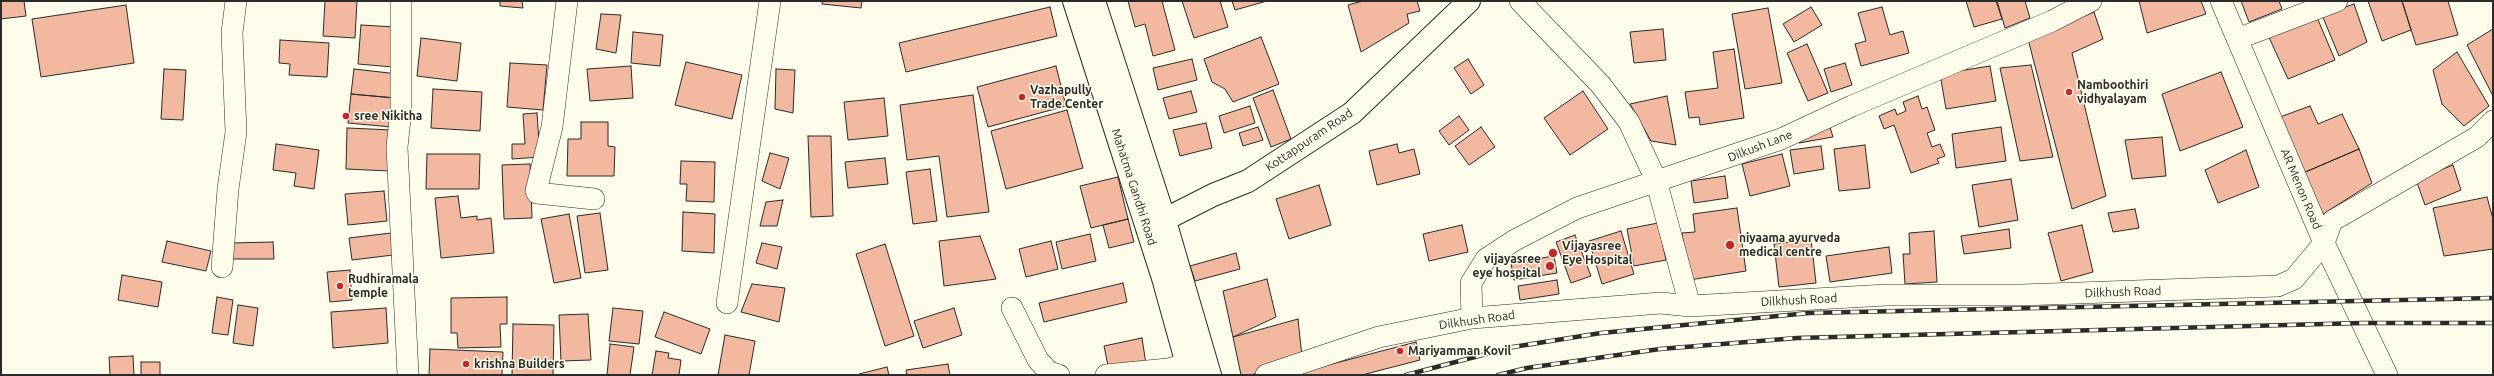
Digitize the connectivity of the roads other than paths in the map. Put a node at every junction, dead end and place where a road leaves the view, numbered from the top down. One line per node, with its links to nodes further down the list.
1 (236, 1): 18 (street)
2 (401, 1): 24 (street)
3 (567, 1): 15 (street)
4 (770, 1): 19 (street)
5 (1074, 1): 16 (main road, Mahatma Gandhi Road)
6 (1094, 1): 16 (main road, Mahatma Gandhi Road)
7 (1469, 1): 16 (main road, Kottappuram Road)
8 (1520, 1): 14 (street)
9 (2091, 1): 14 (street, Dilkush Lane)
10 (2221, 1): 12 (street, AR Menon Road)
11 (2337, 1): 12 (street)
12 (2237, 39): 17 (street, AR Menon Road)
13 (2493, 121): 17 (street, Dilkhush Road)
14 (1656, 180): 20 (street); 22 (street, Dilkush Lane)
15 (594, 198)
16 (1156, 225): 23 (main road, Mahatma Gandhi Road); 27 (main road, Mahatma Gandhi Road)
17 (2324, 243): 20 (street, Dilkhush Road); 29 (street, AR Menon Road)
18 (222, 267)
19 (727, 303)
20 (1690, 306): 22 (street, Dilkhush Road)
21 (1012, 308): 25 (street)
22 (1472, 318): 28 (street, Dilkhush Road)
23 (1188, 369): 26 (street)
24 (408, 375)
25 (1059, 375)
26 (1106, 375)
27 (1210, 375)
28 (1266, 375)
29 (2387, 375)

